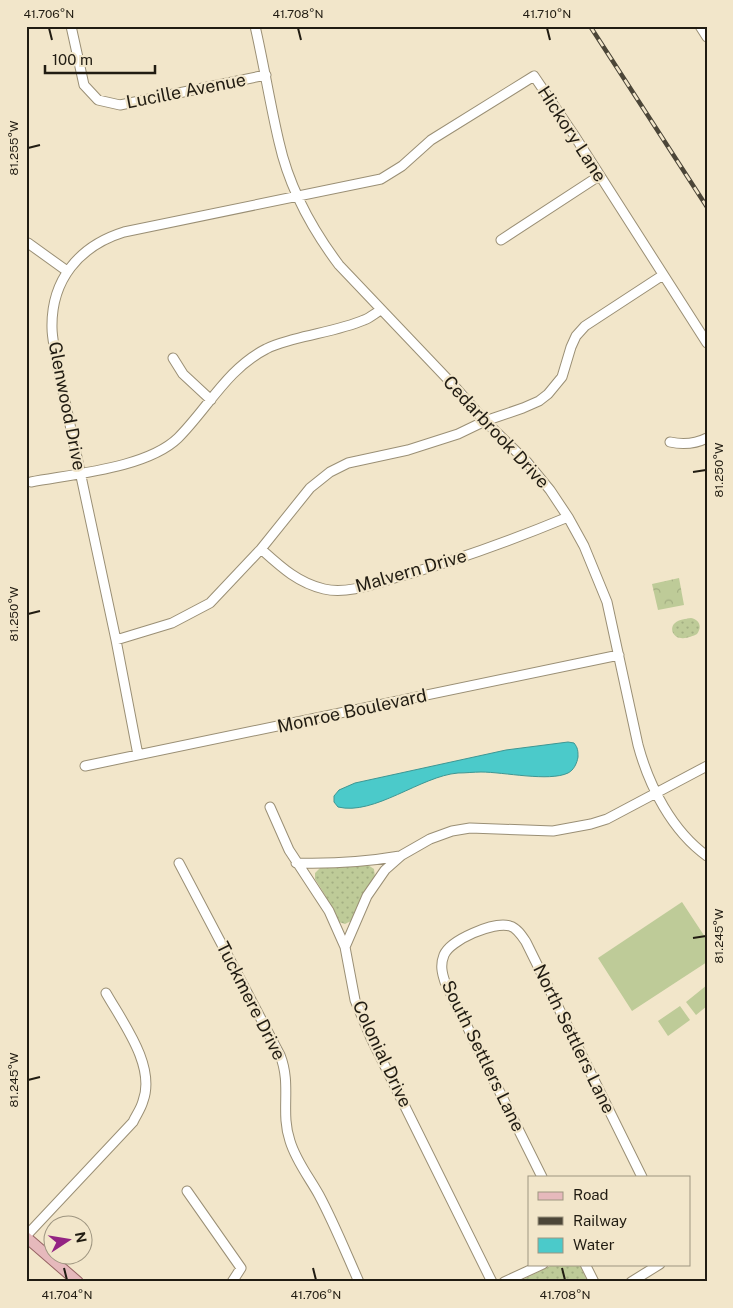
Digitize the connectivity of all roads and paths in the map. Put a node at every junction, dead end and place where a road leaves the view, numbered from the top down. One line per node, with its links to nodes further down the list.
1 (71, 26): 5 (street, Lucille Avenue)
2 (255, 26): 5 (street, Cedarbrook Drive)
3 (700, 26): 4 (street)
4 (707, 37)
5 (266, 75): 7 (street, Cedarbrook Drive)
6 (598, 176): 7 (street, Hickory Lane); 8 (street); 11 (street, Hickory Lane)
7 (298, 196): 10 (street, Glenwood Drive); 12 (street, Cedarbrook Drive)
8 (501, 240)
9 (28, 242): 10 (street)
10 (67, 271): 19 (street, Glenwood Drive)
11 (663, 275): 13 (street, Hickory Lane); 16 (street)
12 (380, 310): 15 (street); 16 (street, Cedarbrook Drive)
13 (707, 342)
14 (173, 358): 15 (street)
15 (211, 400): 19 (street)
16 (485, 421): 21 (street, Cedarbrook Drive); 22 (street)
17 (707, 438): 18 (street)
18 (670, 442)
19 (80, 473): 20 (street); 23 (street, Glenwood Drive)
20 (30, 482)
21 (568, 517): 22 (street, Malvern Drive); 24 (street, Cedarbrook Drive)
22 (261, 549): 23 (street)
23 (116, 640): 25 (street, Glenwood Drive)
24 (619, 655): 25 (street, Monroe Boulevard); 28 (street, Cedarbrook Drive)
25 (138, 755): 26 (street, Monroe Boulevard)
26 (85, 766)
27 (707, 766): 28 (street)
28 (657, 794): 30 (street); 31 (street, Cedarbrook Drive)
29 (270, 807): 32 (street, Colonial Drive)
30 (402, 855): 32 (street); 35 (street)
31 (707, 856)
32 (296, 863): 35 (street, Colonial Drive)
33 (179, 864): 46 (street, Tuckmere Drive)
34 (489, 927): 37 (street, South Settlers Lane); 38 (street, North Settlers Lane)
35 (345, 947): 47 (street, Colonial Drive)
36 (106, 993): 40 (street)
37 (541, 1176)
38 (642, 1176)
39 (187, 1191): 45 (street)
40 (26, 1236): 44 (main road)
41 (538, 1266): 48 (street)
42 (586, 1266): 49 (street)
43 (657, 1266): 50 (street)
44 (78, 1282)
45 (232, 1282)
46 (360, 1282)
47 (492, 1282)
48 (504, 1282)
49 (594, 1282)
50 (631, 1282)

